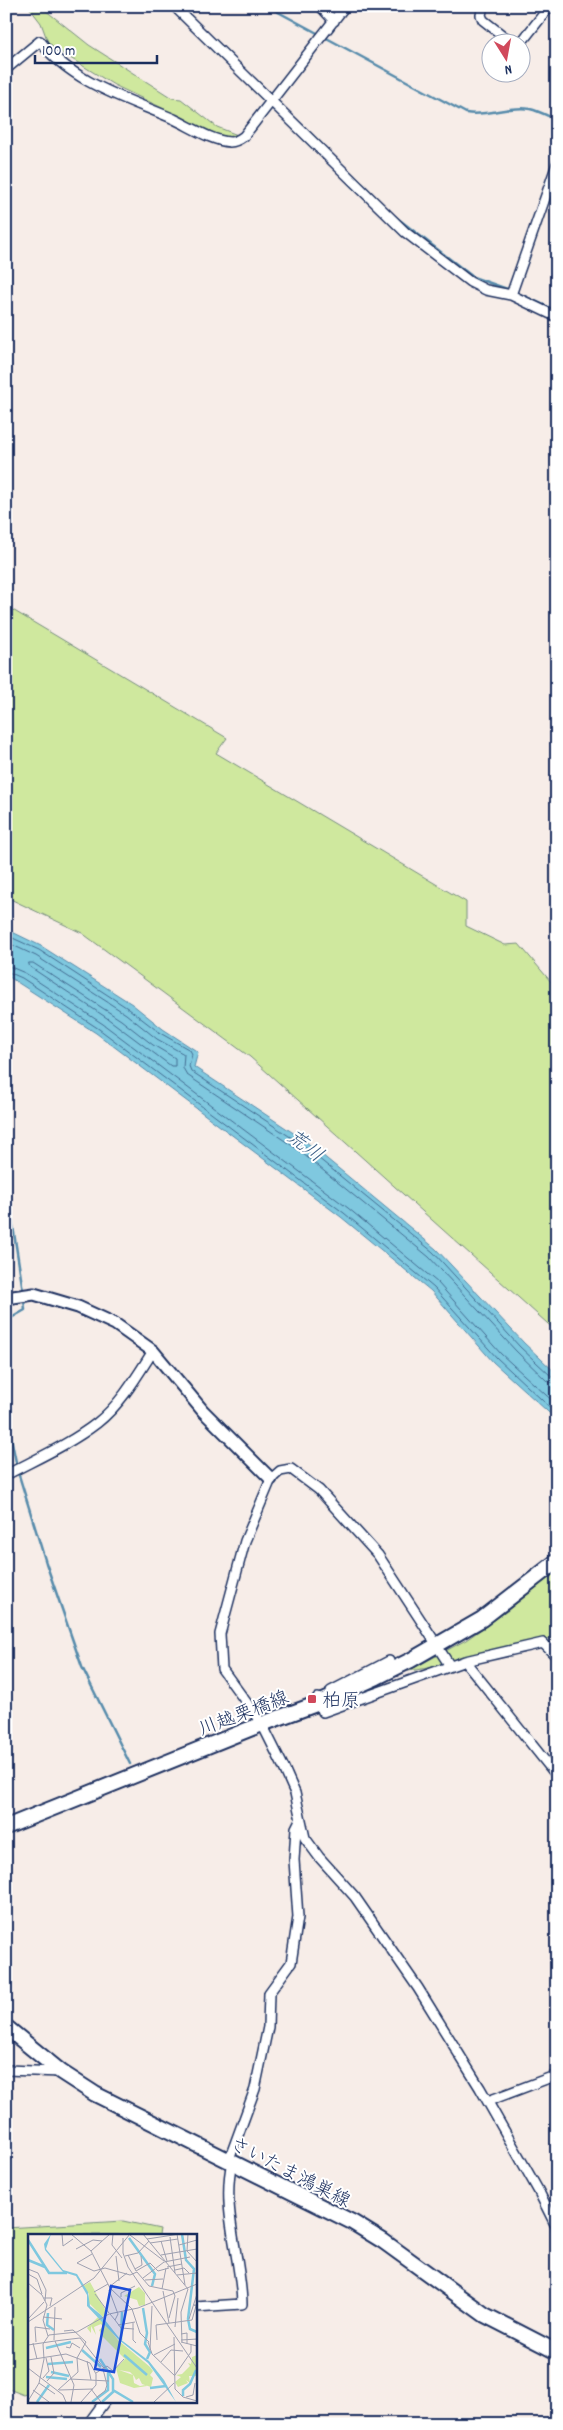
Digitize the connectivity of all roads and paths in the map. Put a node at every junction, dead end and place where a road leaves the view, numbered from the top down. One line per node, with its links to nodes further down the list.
1 (174, 6): 10 (street)
2 (320, 6): 6 (street)
3 (345, 6): 6 (street)
4 (483, 6): 7 (street)
5 (550, 6): 8 (street)
6 (334, 21): 10 (street)
7 (498, 32)
8 (529, 32)
9 (6, 69): 10 (street)
10 (274, 99): 12 (street)
11 (557, 164): 12 (street)
12 (511, 295): 13 (street)
13 (557, 317)
14 (6, 1298): 15 (street)
15 (153, 1351): 16 (street); 17 (street)
16 (6, 1474)
17 (271, 1479): 19 (street); 26 (street)
18 (557, 1561): 25 (main road, 川越栗橋線)
19 (433, 1639)
20 (441, 1652): 24 (street)
21 (557, 1657): 23 (street)
22 (389, 1661): 25 (street)
23 (465, 1661): 24 (street); 27 (street)
24 (450, 1666): 25 (street)
25 (320, 1704): 26 (main road, 川越栗橋線)
26 (262, 1724): 28 (street); 29 (main road, 川越栗橋線)
27 (557, 1776)
28 (300, 1820): 34 (street); 35 (street)
29 (6, 1827)
30 (6, 2027): 32 (main road, さいたま鴻巣線)
31 (6, 2070): 32 (street)
32 (60, 2072): 35 (main road, さいたま鴻巣線)
33 (557, 2075): 34 (street)
34 (488, 2101): 36 (street)
35 (230, 2161): 37 (street); 38 (main road, さいたま鴻巣線)
36 (557, 2228)
37 (196, 2307)
38 (557, 2352)
39 (104, 2402): 41 (street)
40 (557, 2422): 42 (street)
41 (88, 2424)
42 (552, 2424)

